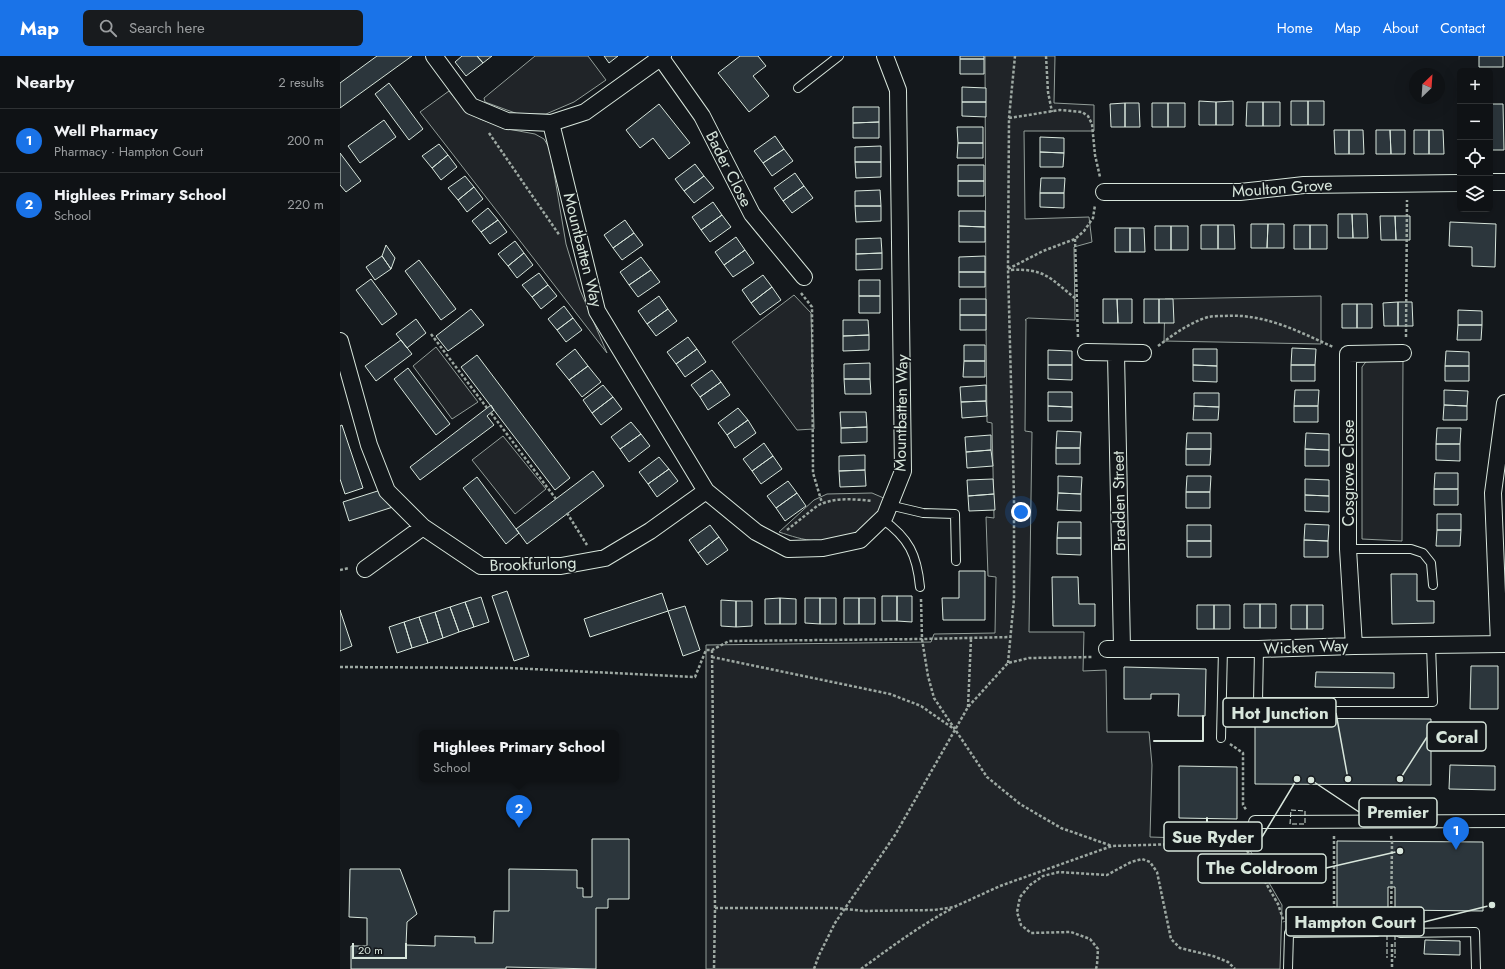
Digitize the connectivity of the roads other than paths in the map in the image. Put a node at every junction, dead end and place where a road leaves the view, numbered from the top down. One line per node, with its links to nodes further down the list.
1 (434, 56): 6 (street)
2 (839, 56): 5 (lane)
3 (885, 56): 19 (street, Mountbatten Way)
4 (662, 57): 6 (street); 11 (street, Bader Close)
5 (798, 88)
6 (551, 123): 18 (street, Mountbatten Way)
7 (1493, 182): 8 (street)
8 (1505, 182)
9 (1457, 183): 10 (street, Moulton Grove)
10 (1104, 192)
11 (804, 277)
12 (340, 341): 20 (street, Brookfurlong)
13 (1086, 352): 16 (street)
14 (1143, 353): 16 (street)
15 (1403, 353): 21 (street, Cosgrove Close)
16 (1116, 354): 29 (street, Bradden Street)
17 (1505, 403): 26 (street)
18 (706, 491): 19 (street, Mountbatten Way); 20 (street, Brookfurlong)
19 (886, 512): 22 (lane); 25 (lane)
20 (423, 527): 23 (street)
21 (1348, 549): 24 (lane); 28 (street, Cosgrove Close)
22 (956, 561)
23 (365, 568)
24 (1433, 585)
25 (920, 587)
26 (1502, 644): 27 (street, Wicken Way)
27 (1431, 645): 28 (street, Wicken Way); 31 (lane)
28 (1354, 646): 31 (street, Wicken Way)
29 (1114, 648): 30 (street, Wicken Way)
30 (1223, 648): 31 (street, Wicken Way); 32 (lane)
31 (1258, 649)
32 (1221, 738)
33 (1505, 821): 34 (street)
34 (1254, 822)
35 (1377, 932): 37 (lane)
36 (1400, 933): 38 (lane)
37 (1288, 969)
38 (1476, 969)

